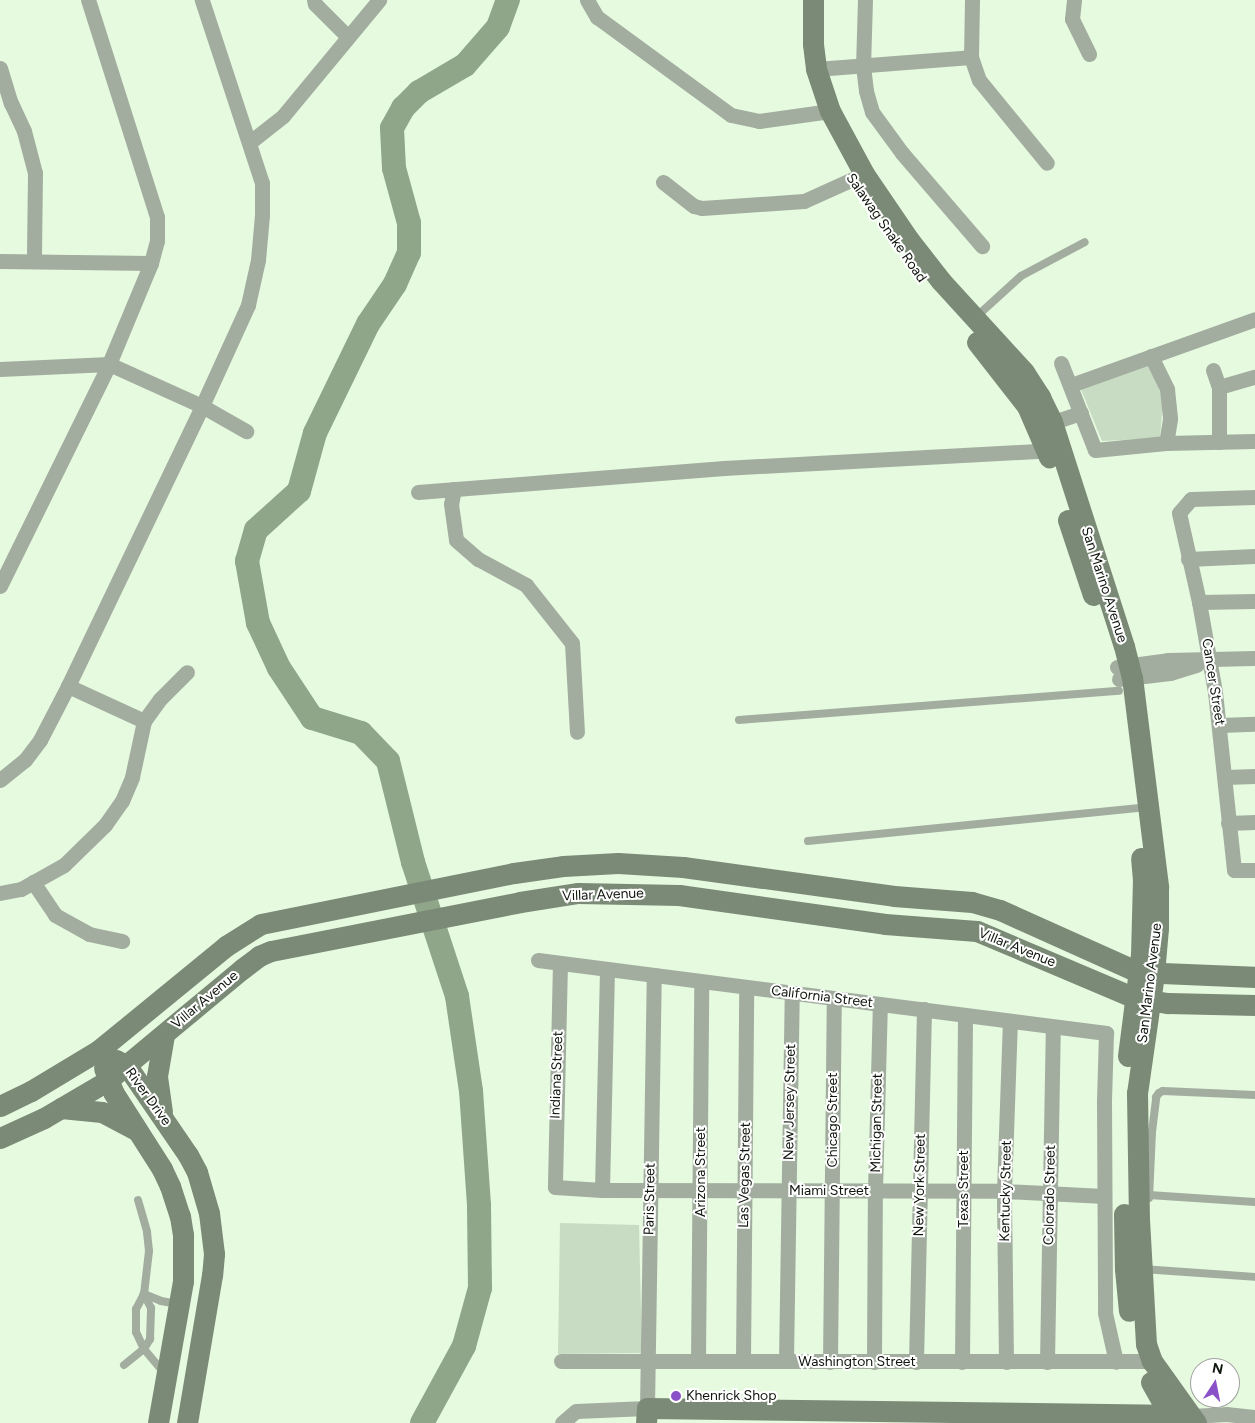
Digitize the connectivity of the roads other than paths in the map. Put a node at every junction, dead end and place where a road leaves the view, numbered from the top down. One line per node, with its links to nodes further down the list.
1 (88, 0): 27 (street)
2 (202, 0): 19 (street)
3 (314, 0): 11 (street)
4 (379, 0): 11 (street)
5 (587, 0): 18 (street)
6 (800, 0): 18 (main road, Salawag Snake Road)
7 (813, 0): 16 (main road, Salawag Snake Road)
8 (865, 0): 14 (street)
9 (972, 0): 13 (street)
10 (1074, 0): 12 (street)
11 (347, 36): 19 (street)
12 (1089, 54)
13 (971, 57): 14 (street); 20 (street)
14 (863, 66): 16 (street); 24 (street)
15 (0, 68): 17 (street)
16 (816, 69): 18 (main road, Salawag Snake Road)
17 (6, 103): 26 (street)
18 (824, 112): 21 (main road, Salawag Snake Road)
19 (250, 142): 38 (street)
20 (1047, 163)
21 (857, 177): 22 (street); 28 (main road, Salawag Snake Road); 40 (main road, Salawag Snake Road)
22 (662, 182)
23 (1085, 242): 28 (lane)
24 (982, 246)
25 (0, 261): 26 (street)
26 (34, 261): 27 (street)
27 (151, 263): 32 (street)
28 (974, 319): 40 (main road, Salawag Snake Road)
29 (1255, 319): 30 (street)
30 (1151, 356): 36 (street); 44 (street)
31 (1061, 363): 36 (street)
32 (109, 364): 33 (street); 38 (street); 51 (street)
33 (0, 369)
34 (1213, 370): 37 (street)
35 (1255, 377): 37 (street)
36 (1070, 385): 39 (street)
37 (1219, 387): 42 (street)
38 (202, 406): 41 (street); 58 (street)
39 (1082, 413): 40 (street); 44 (street)
40 (1045, 424): 45 (main road, San Marino Avenue)
41 (246, 431)
42 (1219, 442): 43 (street); 44 (street)
43 (1255, 442)
44 (1166, 443)
45 (1054, 450): 46 (street); 57 (main road, San Marino Avenue)
46 (454, 489): 47 (street); 63 (street)
47 (418, 492)
48 (1255, 497): 50 (street, Cancer Street)
49 (1255, 556): 50 (street)
50 (1188, 560): 53 (street, Cancer Street)
51 (0, 586)
52 (1255, 601): 53 (street)
53 (1199, 602): 55 (street, Cancer Street)
54 (1255, 658): 55 (street)
55 (1210, 660): 57 (street); 62 (street, Cancer Street)
56 (187, 672): 60 (street)
57 (1123, 676): 59 (lane); 67 (main road, San Marino Avenue)
58 (68, 686): 60 (street); 66 (street)
59 (739, 720)
60 (144, 721): 72 (street)
61 (1255, 724): 62 (street)
62 (1220, 726): 65 (street, Cancer Street)
63 (577, 732)
64 (1255, 776): 65 (street)
65 (1225, 777): 69 (street, Cancer Street)
66 (0, 780)
67 (1142, 808): 70 (lane); 78 (main road, San Marino Avenue)
68 (1255, 822): 69 (street)
69 (1228, 823): 71 (street, Cancer Street)
70 (808, 841)
71 (1255, 870)
72 (33, 882): 73 (street); 74 (street)
73 (0, 893)
74 (122, 941)
75 (538, 960): 76 (street, California Street)
76 (560, 963): 77 (street, California Street); 102 (street, Indiana Street)
77 (607, 970): 79 (street, California Street); 103 (street)
78 (1146, 973): 80 (main road, Villar Avenue); 85 (main road, San Marino Avenue); 93 (main road, Villar Avenue)
79 (654, 975): 81 (street, California Street); 104 (street, Paris Street)
80 (1255, 977)
81 (701, 982): 82 (street, California Street); 105 (street, Arizona Street)
82 (746, 988): 83 (street, California Street); 106 (street, Las Vegas Street)
83 (792, 993): 84 (street, California Street); 107 (street, New Jersey Street)
84 (834, 999): 86 (street, California Street); 108 (street, Chicago Street)
85 (1142, 1000): 87 (main road, Villar Avenue); 92 (main road, Villar Avenue); 114 (main road, San Marino Avenue)
86 (880, 1004): 88 (street, California Street); 109 (street, Michigan Street)
87 (1255, 1005)
88 (924, 1009): 89 (street, California Street); 110 (street, New York Street)
89 (965, 1016): 90 (street, California Street); 111 (street, Texas Street)
90 (1010, 1021): 91 (street, California Street); 112 (street, Kentucky Street)
91 (1053, 1027): 113 (street, Colorado Street); 114 (street, California Street)
92 (164, 1035): 94 (main road, Villar Avenue); 99 (main road)
93 (99, 1050): 94 (main road, River Drive); 95 (main road, River Drive); 97 (main road, Villar Avenue)
94 (127, 1066): 95 (main road, Villar Avenue); 99 (main road, River Drive)
95 (107, 1081): 98 (main road, Villar Avenue); 100 (main road, River Drive)
96 (1255, 1095): 114 (lane)
97 (0, 1106)
98 (61, 1108): 100 (main road); 101 (main road, Villar Avenue)
99 (164, 1117): 151 (main road, River Drive)
100 (139, 1132): 121 (main road, River Drive)
101 (0, 1138)
102 (554, 1186): 103 (street, Miami Street)
103 (602, 1190): 104 (street, Miami Street)
104 (651, 1190): 105 (street, Miami Street); 125 (street, Paris Street)
105 (701, 1190): 106 (street, Miami Street); 126 (street, Arizona Street)
106 (744, 1190): 107 (street, Miami Street); 127 (street, Las Vegas Street)
107 (789, 1190): 108 (street, Miami Street); 128 (street, New Jersey Street)
108 (833, 1191): 109 (street, Miami Street); 130 (street, Chicago Street)
109 (875, 1191): 110 (street, Miami Street); 131 (street, Michigan Street)
110 (920, 1191): 111 (street, Miami Street); 132 (street, New York Street)
111 (964, 1191): 112 (street, Miami Street); 133 (street, Texas Street)
112 (1004, 1191): 113 (street, Miami Street); 134 (street, Kentucky Street)
113 (1049, 1194): 114 (street, Miami Street); 135 (street, Colorado Street)
114 (1133, 1197): 116 (lane); 118 (main road, San Marino Avenue); 129 (main road, San Marino Avenue); 136 (street)
115 (138, 1200): 120 (lane)
116 (1255, 1202)
117 (1149, 1242): 118 (lane)
118 (1145, 1270): 119 (lane); 122 (lane); 129 (main road, San Marino Avenue)
119 (1255, 1278)
120 (144, 1294): 121 (lane); 123 (lane); 123 (lane)
121 (179, 1305): 138 (main road, River Drive)
122 (1153, 1308)
123 (144, 1349): 137 (lane); 138 (lane)
124 (561, 1361): 125 (street, Washington Street)
125 (648, 1361): 126 (street, Washington Street); 139 (street, Paris Street)
126 (698, 1361): 127 (street, Washington Street)
127 (743, 1361): 128 (street, Washington Street)
128 (786, 1361): 130 (street, Washington Street)
129 (1146, 1361): 136 (street, Washington Street); 149 (main road, San Marino Avenue)
130 (830, 1362): 131 (street, Washington Street)
131 (874, 1362): 132 (street, Washington Street)
132 (916, 1362): 133 (street, Washington Street)
133 (962, 1362): 134 (street, Washington Street)
134 (1006, 1362): 135 (street, Washington Street)
135 (1048, 1362): 136 (street, Washington Street)
136 (1116, 1362)
137 (124, 1365)
138 (166, 1376): 150 (main road, River Drive)
139 (646, 1416): 140 (main road); 152 (street)
140 (737, 1417): 141 (main road)
141 (800, 1417): 142 (main road)
142 (848, 1417): 143 (main road)
143 (898, 1417): 145 (main road)
144 (1255, 1417): 149 (street)
145 (949, 1418): 146 (main road)
146 (1001, 1418): 147 (main road)
147 (1050, 1418): 148 (main road)
148 (1113, 1419): 149 (main road)
149 (1183, 1419)
150 (158, 1423)
151 (187, 1423)
152 (562, 1423)

